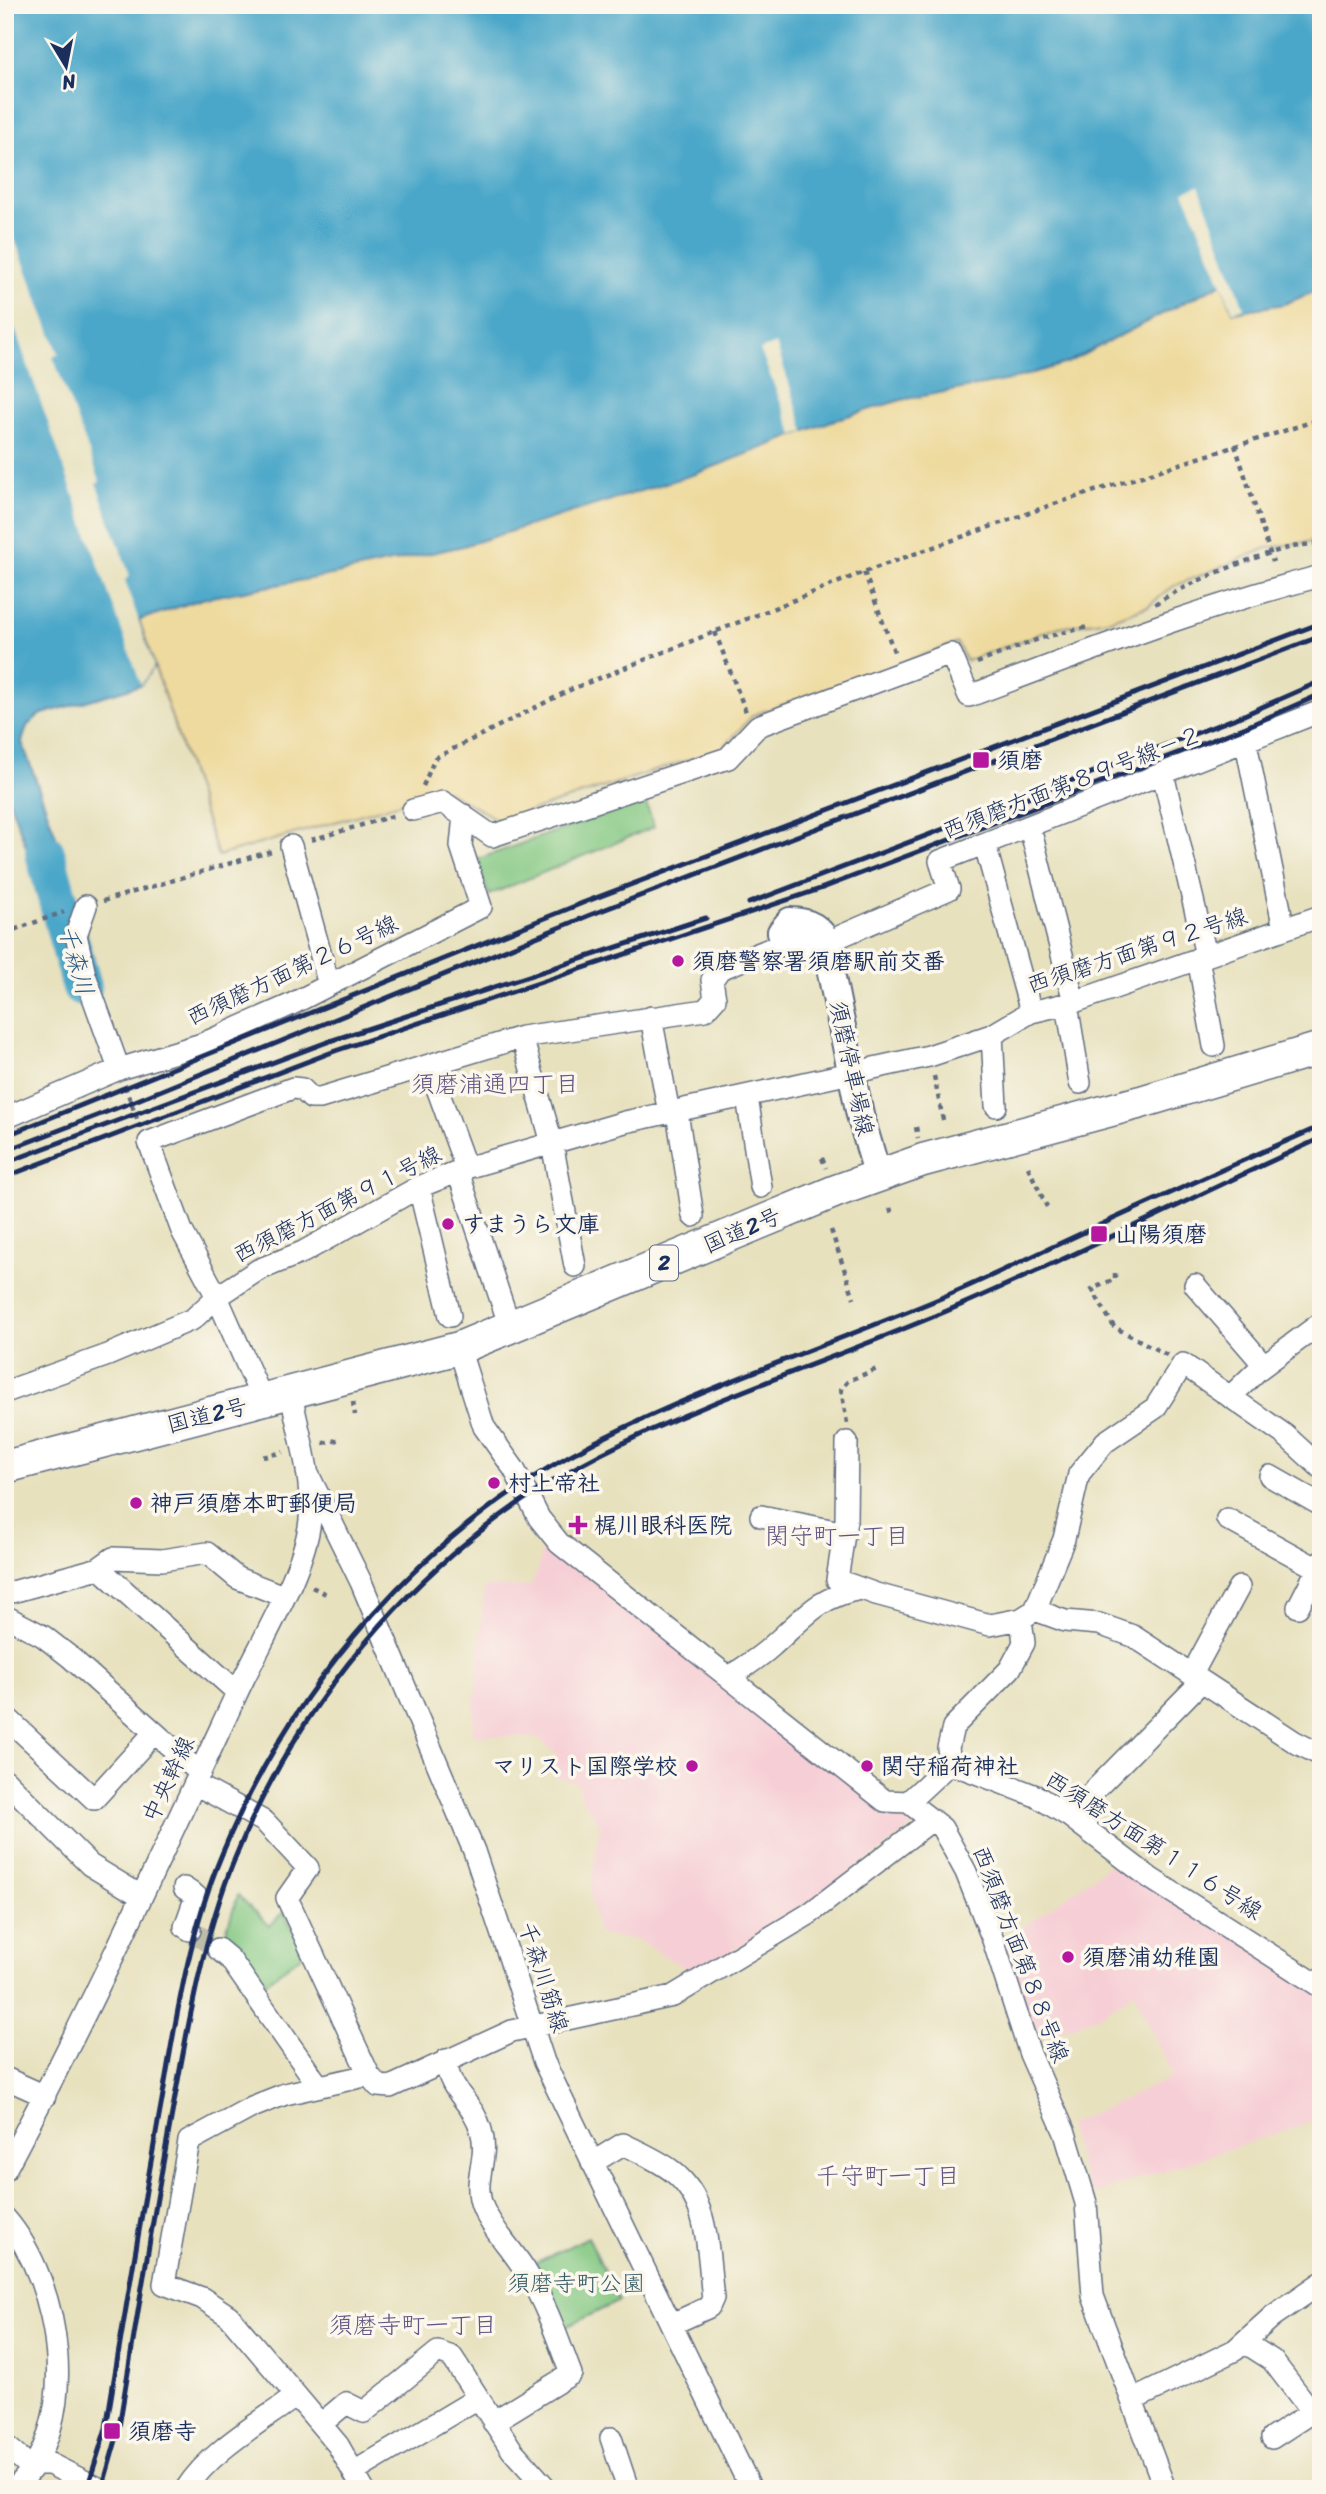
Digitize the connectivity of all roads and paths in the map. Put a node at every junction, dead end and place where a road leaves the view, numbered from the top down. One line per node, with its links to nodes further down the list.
1 (1321, 419): 2 (path)
2 (1235, 445): 4 (path); 6 (path)
3 (1321, 544): 4 (path)
4 (1270, 554): 5 (path); 8 (path)
5 (1273, 562)
6 (864, 572): 10 (path); 11 (path)
7 (1321, 576): 12 (street)
8 (1150, 607)
9 (1092, 626): 12 (path)
10 (715, 632): 14 (path); 17 (path)
11 (901, 671): 12 (street); 18 (street)
12 (958, 671)
13 (1321, 712): 15 (street, 西須磨方面第８９号線－２)
14 (741, 720)
15 (1246, 743): 16 (street, 西須磨方面第８９号線－２); 25 (street)
16 (1163, 774): 19 (street, 西須磨方面第８９号線－２); 29 (street)
17 (414, 810): 18 (street); 21 (path)
18 (464, 815): 30 (street, 西須磨方面第２６号線)
19 (1030, 828): 20 (street, 西須磨方面第８９号線－２); 31 (street)
20 (985, 845): 28 (street, 西須磨方面第８９号線－２); 32 (street)
21 (291, 846): 22 (path); 30 (street)
22 (86, 906): 40 (street)
23 (1321, 916): 25 (street, 西須磨方面第９２号線)
24 (39, 920): 26 (path)
25 (1284, 929): 29 (street, 西須磨方面第９２号線)
26 (5, 933)
27 (785, 943): 28 (main road, 須磨停車場線); 33 (street)
28 (834, 947): 41 (main road, 須磨停車場線)
29 (1202, 957): 31 (street, 西須磨方面第９２号線); 36 (street)
30 (328, 985): 40 (street, 西須磨方面第２６号線)
31 (1070, 1003): 32 (street, 西須磨方面第９２号線); 42 (street)
32 (1031, 1012): 34 (street, 西須磨方面第９２号線)
33 (650, 1017): 35 (street); 45 (street)
34 (992, 1035): 38 (street, 西須磨方面第９２号線); 44 (street)
35 (523, 1037): 39 (street); 49 (street)
36 (1214, 1046)
37 (1321, 1048): 52 (highway, 国道2号 / 2)
38 (929, 1056): 41 (street, 西須磨方面第９２号線); 47 (path)
39 (429, 1066): 48 (street); 51 (street)
40 (119, 1069): 46 (street, 西須磨方面第２６号線); 48 (path)
41 (852, 1075): 43 (street, 西須磨方面第９１号線); 52 (main road, 須磨停車場線)
42 (1080, 1083)
43 (747, 1097): 45 (street, 西須磨方面第９１号線); 54 (street)
44 (996, 1106)
45 (673, 1112): 49 (street, 西須磨方面第９１号線); 56 (street)
46 (5, 1118)
47 (943, 1119)
48 (149, 1142): 61 (street, 中央幹線)
49 (552, 1143): 51 (street, 西須磨方面第９１号線); 58 (street)
50 (1028, 1167): 55 (path)
51 (462, 1170): 53 (street, 西須磨方面第９１号線); 65 (street)
52 (878, 1176): 65 (highway, 国道2号 / 2)
53 (419, 1187): 61 (street, 西須磨方面第９１号線); 63 (street)
54 (761, 1187)
55 (1047, 1207)
56 (693, 1216)
57 (831, 1230): 62 (path)
58 (575, 1266)
59 (1115, 1273): 67 (path)
60 (1195, 1285): 68 (street)
61 (217, 1297): 70 (street, 西須磨方面第９１号線); 72 (street, 中央幹線)
62 (854, 1298)
63 (450, 1316)
64 (1321, 1323): 68 (street)
65 (510, 1327): 66 (highway, 国道2号 / 2)
66 (459, 1348): 72 (highway, 国道2号 / 2); 91 (street, 西須磨方面第８８号線)
67 (1183, 1364): 71 (street); 89 (street)
68 (1264, 1365): 71 (street)
69 (877, 1369): 73 (path)
70 (5, 1392)
71 (1230, 1397): 75 (street)
72 (277, 1398): 74 (highway, 国道2号 / 2); 76 (street, 中央幹線)
73 (847, 1442): 81 (street)
74 (5, 1467)
75 (1321, 1468)
76 (307, 1472): 87 (street, 中央幹線); 108 (street, 千森川筋線)
77 (1270, 1476): 78 (street)
78 (1321, 1505)
79 (761, 1516): 81 (street)
80 (1227, 1519): 82 (street)
81 (845, 1533): 85 (street)
82 (1320, 1566): 88 (street)
83 (99, 1568): 86 (street); 87 (street); 93 (street)
84 (1239, 1587): 92 (street)
85 (861, 1589): 89 (street); 91 (street)
86 (5, 1594)
87 (283, 1596): 93 (street, 中央幹線)
88 (1298, 1607)
89 (1028, 1615): 92 (street); 97 (street)
90 (5, 1616): 95 (street)
91 (731, 1676): 100 (street, 西須磨方面第８８号線)
92 (1197, 1677): 96 (street); 101 (street)
93 (237, 1692): 98 (street, 中央幹線)
94 (5, 1716): 95 (street)
95 (153, 1734): 98 (street)
96 (1321, 1755)
97 (950, 1763): 100 (street); 101 (street, 西須磨方面第１１６号線)
98 (197, 1778): 104 (street, 中央幹線); 110 (street)
99 (5, 1780): 104 (street)
100 (908, 1802): 102 (street, 西須磨方面第８８号線)
101 (1069, 1816): 107 (street, 西須磨方面第１１６号線)
102 (932, 1820): 108 (street); 122 (street, 西須磨方面第８８号線)
103 (184, 1888): 105 (street)
104 (141, 1896): 113 (street, 中央幹線)
105 (190, 1930)
106 (218, 1949): 112 (street)
107 (1321, 1987)
108 (534, 2028): 109 (street); 114 (street, 千森川筋線)
109 (446, 2060): 110 (street); 123 (street)
110 (369, 2075): 112 (street)
111 (5, 2077): 113 (street)
112 (318, 2085): 120 (street)
113 (45, 2096): 115 (street, 中央幹線)
114 (592, 2163): 118 (street, 千森川筋線); 118 (street)
115 (5, 2170)
116 (5, 2218): 128 (street)
117 (1318, 2292): 119 (street)
118 (673, 2324): 135 (street, 千森川筋線)
119 (1244, 2342): 122 (street); 126 (street)
120 (296, 2396): 124 (street); 132 (street)
121 (478, 2398): 123 (street); 124 (street); 129 (street)
122 (1133, 2400): 136 (street, 西須磨方面第８８号線)
123 (493, 2422): 133 (street)
124 (321, 2424): 129 (street)
125 (611, 2438): 134 (street)
126 (1272, 2438)
127 (5, 2445): 128 (street)
128 (35, 2464): 130 (street); 131 (street)
129 (359, 2480)
130 (15, 2489)
131 (100, 2489)
132 (186, 2489)
133 (547, 2489)
134 (628, 2489)
135 (751, 2489)
136 (1165, 2489)

